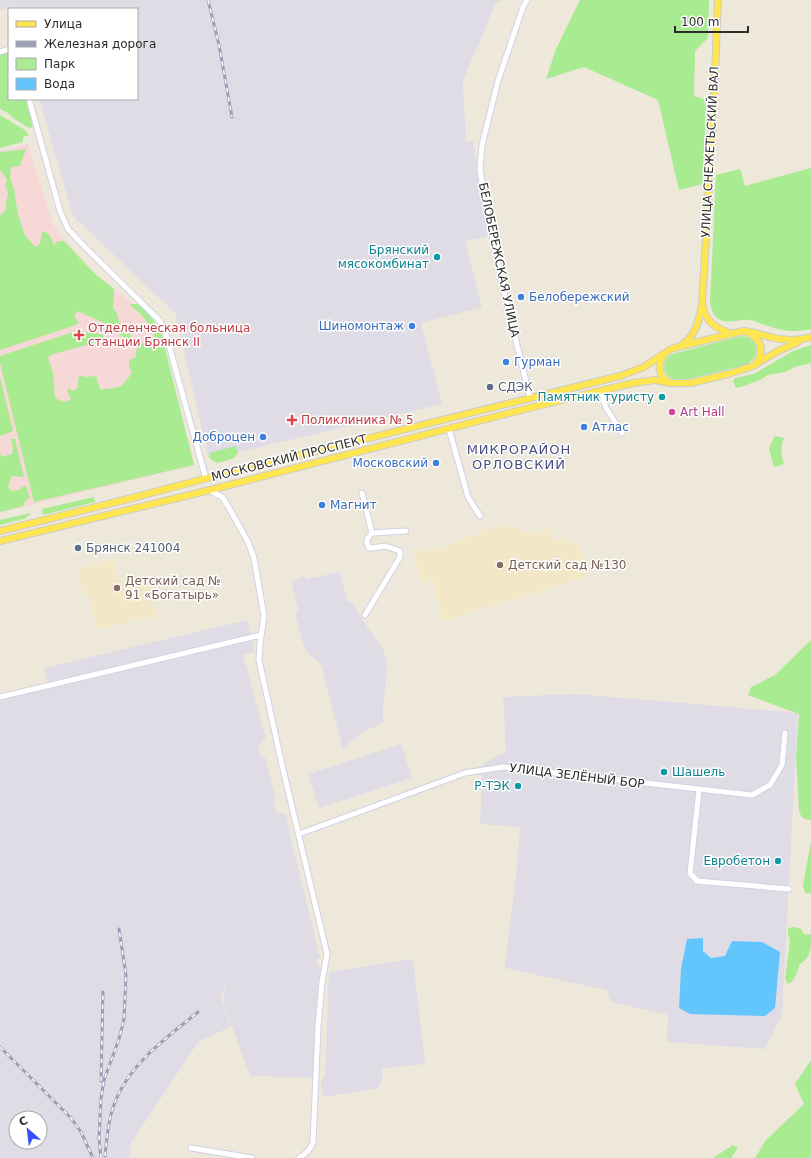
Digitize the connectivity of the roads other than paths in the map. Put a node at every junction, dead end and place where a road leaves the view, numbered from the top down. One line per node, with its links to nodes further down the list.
1 (522, 0): 4 (street, БЕЛОБЕРЕЖСКАЯ УЛИЦА)
2 (527, 0): 4 (street, БЕЛОБЕРЕЖСКАЯ УЛИЦА)
3 (718, 0): 6 (main road, УЛИЦА СНЕЖЕТЬСКИЙ ВАЛ)
4 (523, 7): 15 (street, БЕЛОБЕРЕЖСКАЯ УЛИЦА)
5 (29, 100): 18 (street)
6 (702, 304): 8 (main road, УЛИЦА СНЕЖЕТЬСКИЙ ВАЛ); 10 (main road, УЛИЦА СНЕЖЕТЬСКИЙ ВАЛ)
7 (743, 331): 8 (main road, МОСКОВСКИЙ ПРОСПЕКТ); 9 (main road); 12 (main road)
8 (732, 334): 10 (main road, МОСКОВСКИЙ ПРОСПЕКТ)
9 (809, 338): 12 (main road, МОСКОВСКИЙ ПРОСПЕКТ)
10 (678, 346): 11 (main road, МОСКОВСКИЙ ПРОСПЕКТ)
11 (666, 352): 13 (main road); 15 (main road, МОСКОВСКИЙ ПРОСПЕКТ)
12 (753, 366): 13 (main road, МОСКОВСКИЙ ПРОСПЕКТ)
13 (670, 383): 14 (main road, МОСКОВСКИЙ ПРОСПЕКТ)
14 (602, 391): 16 (main road, МОСКОВСКИЙ ПРОСПЕКТ); 17 (street)
15 (530, 398): 18 (main road, МОСКОВСКИЙ ПРОСПЕКТ)
16 (448, 429): 19 (main road, МОСКОВСКИЙ ПРОСПЕКТ); 21 (street)
17 (622, 433)
18 (206, 479): 19 (main road); 22 (main road, МОСКОВСКИЙ ПРОСПЕКТ)
19 (209, 490): 25 (main road, МОСКОВСКИЙ ПРОСПЕКТ); 27 (street)
20 (362, 493): 24 (street)
21 (480, 516)
22 (0, 531)
23 (406, 531): 24 (street)
24 (372, 534): 26 (street)
25 (0, 541)
26 (365, 616)
27 (261, 635): 28 (street); 31 (street)
28 (0, 697)
29 (784, 733): 30 (street, УЛИЦА ЗЕЛЁНЫЙ БОР)
30 (699, 790): 31 (street, УЛИЦА ЗЕЛЁНЫЙ БОР); 32 (street)
31 (299, 834): 35 (street)
32 (789, 890)
33 (191, 1148): 34 (street)
34 (252, 1158)
35 (299, 1158)

